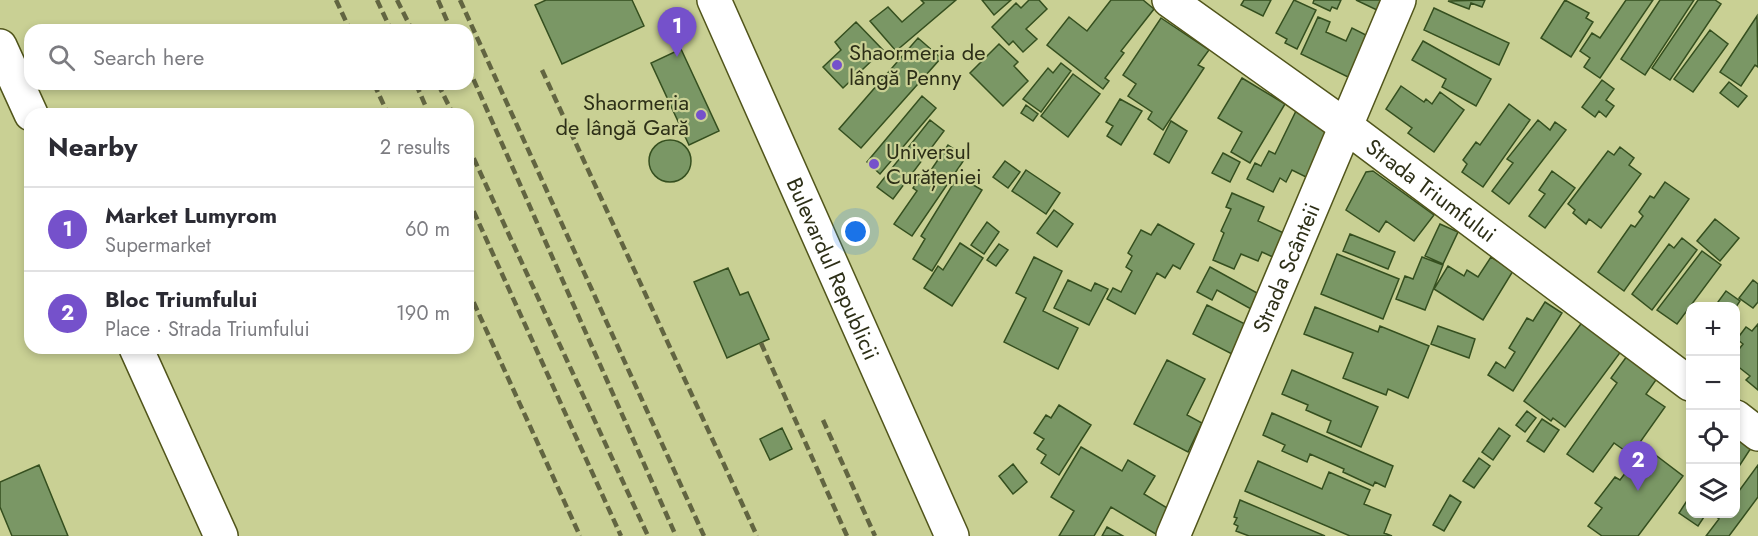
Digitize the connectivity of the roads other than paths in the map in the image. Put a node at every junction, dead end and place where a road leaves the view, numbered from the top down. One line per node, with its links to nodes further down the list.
1 (714, 0): 12 (street, Bulevardul Republicii)
2 (1169, 0): 6 (street, Strada Triumfului)
3 (1399, 0): 6 (street, Strada Scânteii)
4 (0, 46): 5 (street)
5 (28, 108)
6 (1347, 127): 8 (street, Strada Triumfului); 13 (street, Strada Scânteii)
7 (139, 354): 11 (street)
8 (1686, 381)
9 (1740, 420): 10 (street)
10 (1758, 434)
11 (221, 536)
12 (952, 536)
13 (1173, 536)

